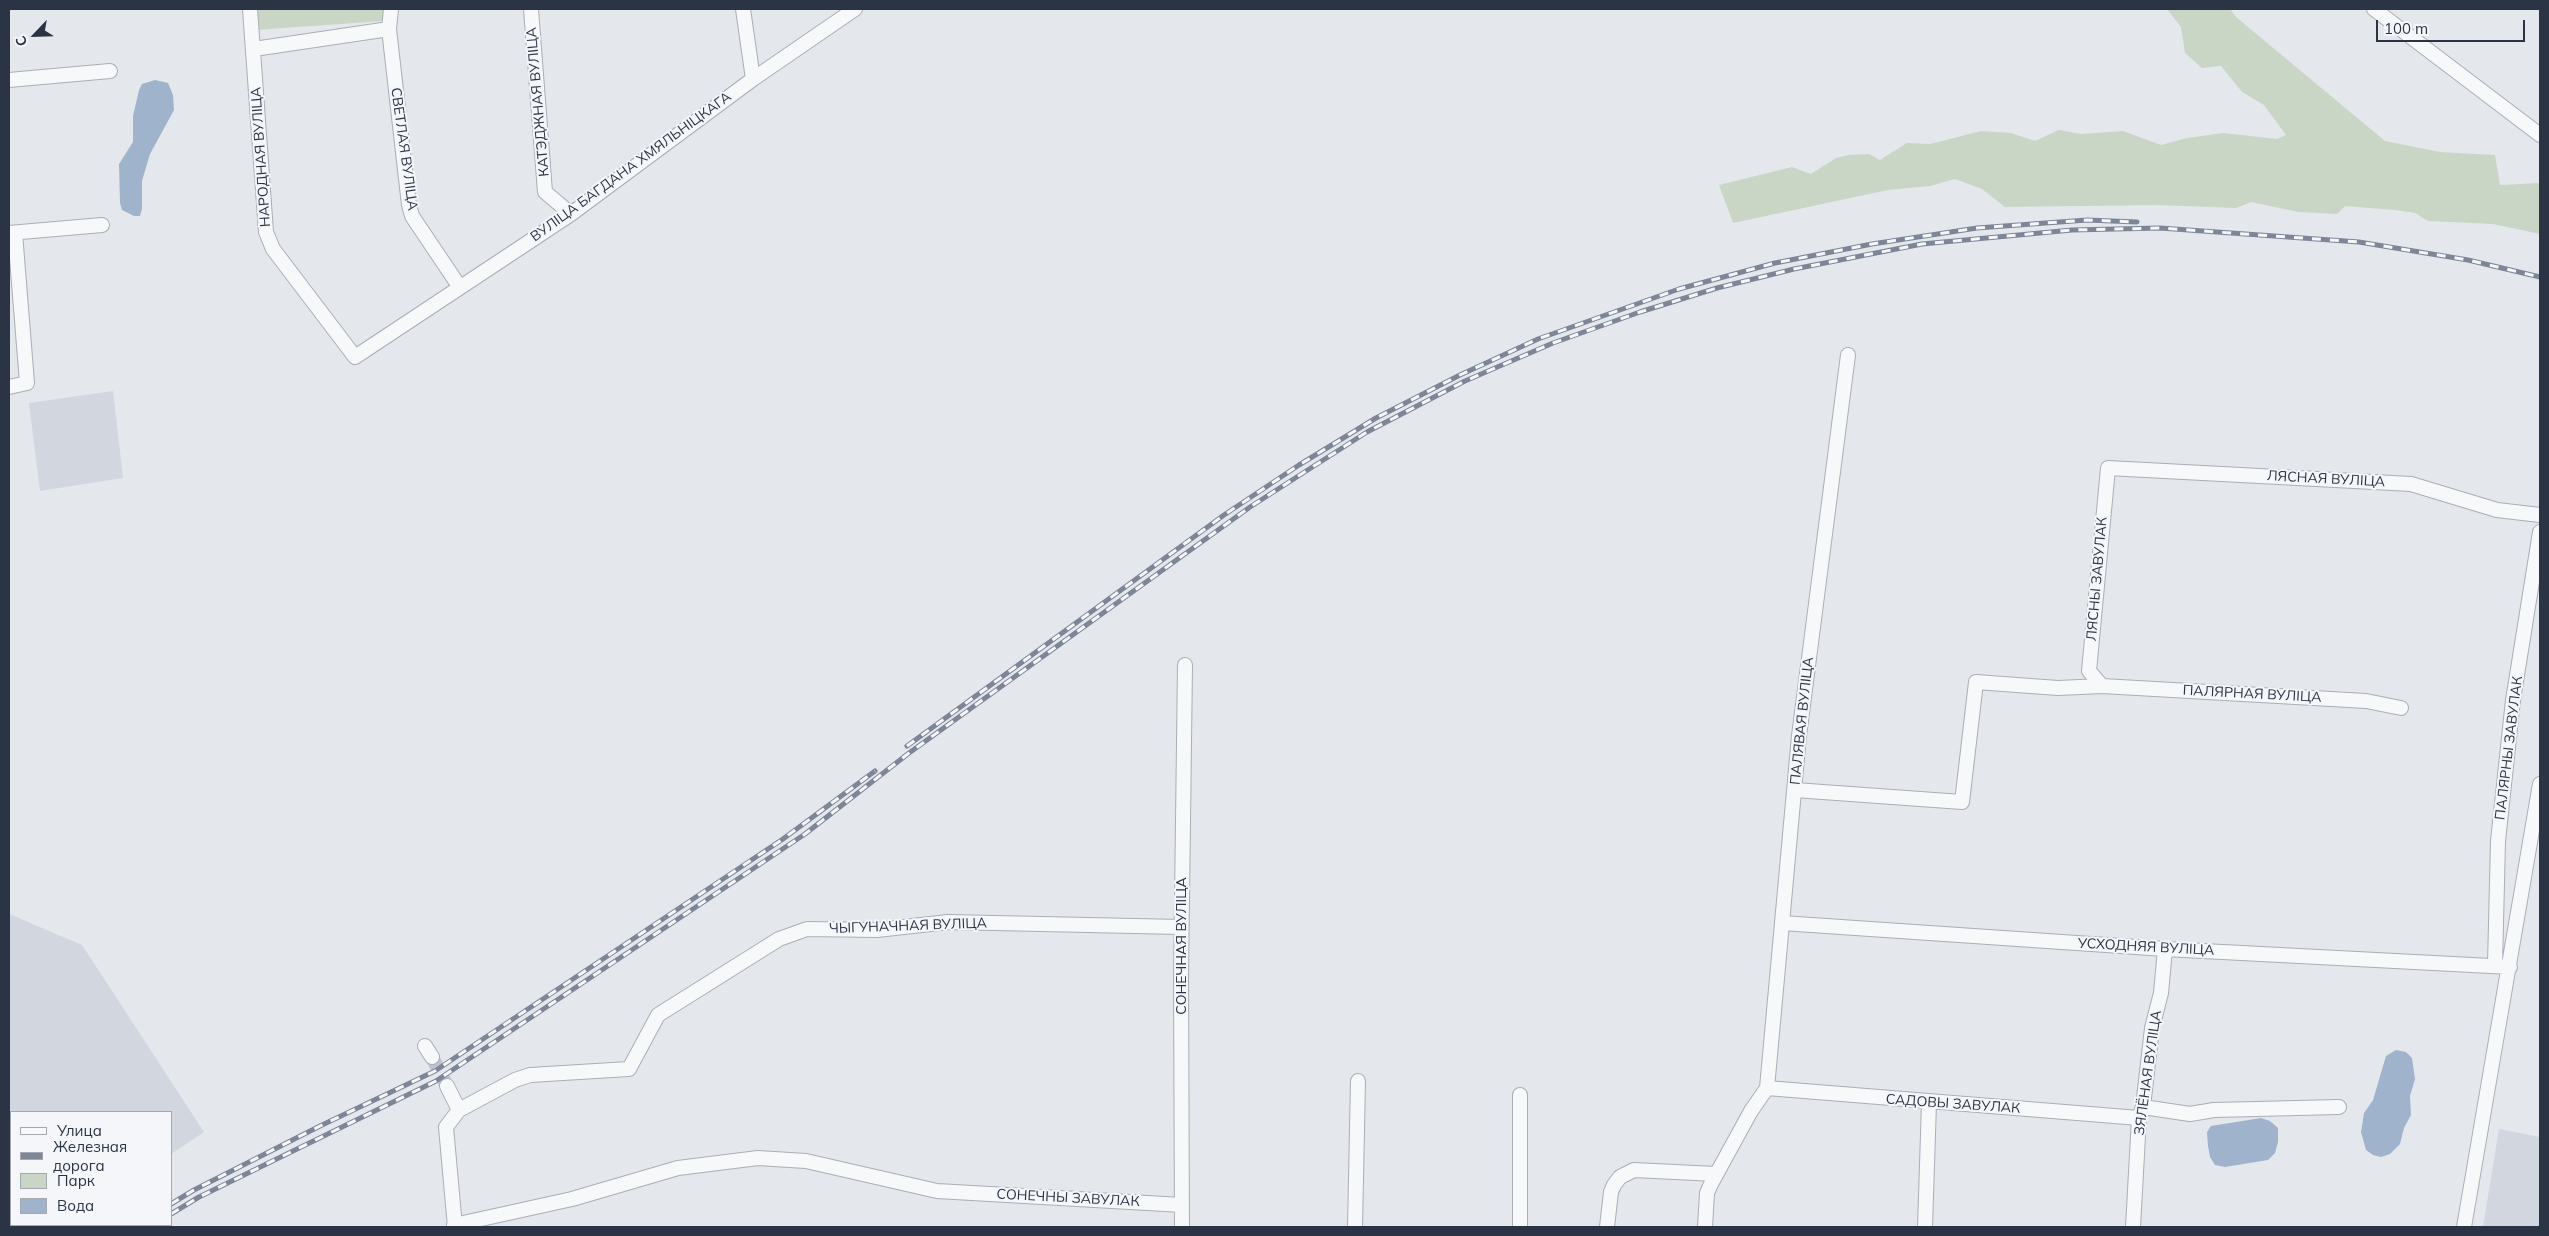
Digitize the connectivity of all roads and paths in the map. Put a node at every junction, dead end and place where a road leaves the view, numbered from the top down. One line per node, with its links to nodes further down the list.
1 (250, 9): 8 (street, НАРОДНАЯ ВУЛІЦА)
2 (391, 9): 7 (street, СВЕТЛАЯ ВУЛІЦА)
3 (530, 9): 13 (street, КАТЭДЖНАЯ ВУЛІЦА)
4 (743, 9): 10 (street)
5 (855, 9): 10 (street, ВУЛІЦА БАГДАНА ХМЯЛЬНІЦКАГА)
6 (2374, 9): 12 (street)
7 (389, 29): 8 (street); 16 (street, СВЕТЛАЯ ВУЛІЦА)
8 (254, 49): 18 (street, НАРОДНАЯ ВУЛІЦА)
9 (110, 71): 11 (street)
10 (753, 79): 13 (street, ВУЛІЦА БАГДАНА ХМЯЛЬНІЦКАГА)
11 (9, 80)
12 (2540, 135)
13 (571, 214): 16 (street, ВУЛІЦА БАГДАНА ХМЯЛЬНІЦКАГА)
14 (102, 225): 15 (street)
15 (12, 233): 19 (street)
16 (459, 286): 18 (street, ВУЛІЦА БАГДАНА ХМЯЛЬНІЦКАГА)
17 (1848, 356): 29 (street, ПАЛЯВАЯ ВУЛІЦА)
18 (355, 357)
19 (9, 387)
20 (2108, 468): 21 (street, ЛЯСНАЯ ВУЛІЦА); 24 (street, ЛЯСНЫ ЗАВУЛАК)
21 (2540, 515)
22 (2540, 532): 33 (street, ПАЛЯРНЫ ЗАВУЛАК)
23 (1185, 665): 31 (street, СОНЕЧНАЯ ВУЛІЦА)
24 (2089, 671): 25 (street); 26 (street)
25 (2102, 686): 26 (street); 27 (street, ПАЛЯРНАЯ ВУЛІЦА)
26 (2058, 688): 29 (street)
27 (2401, 708)
28 (2540, 784): 34 (street)
29 (1795, 790): 30 (street, ПАЛЯВАЯ ВУЛІЦА)
30 (1782, 924): 32 (street, УСХОДНЯЯ ВУЛІЦА); 37 (street, ПАЛЯВАЯ ВУЛІЦА)
31 (1181, 927): 41 (street, ЧЫГУНАЧНАЯ ВУЛІЦА); 44 (street, СОНЕЧНАЯ ВУЛІЦА)
32 (2165, 949): 33 (street, УСХОДНЯЯ ВУЛІЦА); 42 (street, ЗЯЛЁНАЯ ВУЛІЦА)
33 (2494, 965): 34 (street, УСХОДНЯЯ ВУЛІЦА)
34 (2510, 967): 53 (street)
35 (1358, 1081): 47 (street)
36 (447, 1086): 41 (street)
37 (1767, 1088): 39 (street, САДОВЫ ЗАВУЛАК); 43 (street)
38 (1520, 1095): 48 (street)
39 (1928, 1103): 42 (street, САДОВЫ ЗАВУЛАК); 51 (street)
40 (2338, 1106): 42 (street, САДОВЫ ЗАВУЛАК)
41 (459, 1110): 45 (street)
42 (2141, 1112): 52 (street, ЗЯЛЁНАЯ ВУЛІЦА)
43 (1716, 1174): 49 (street); 50 (street)
44 (1182, 1205): 45 (street, СОНЕЧНЫ ЗАВУЛАК); 46 (street, СОНЕЧНАЯ ВУЛІЦА)
45 (454, 1226)
46 (1182, 1227)
47 (1355, 1227)
48 (1520, 1227)
49 (1607, 1227)
50 (1705, 1227)
51 (1925, 1227)
52 (2133, 1227)
53 (2464, 1227)

